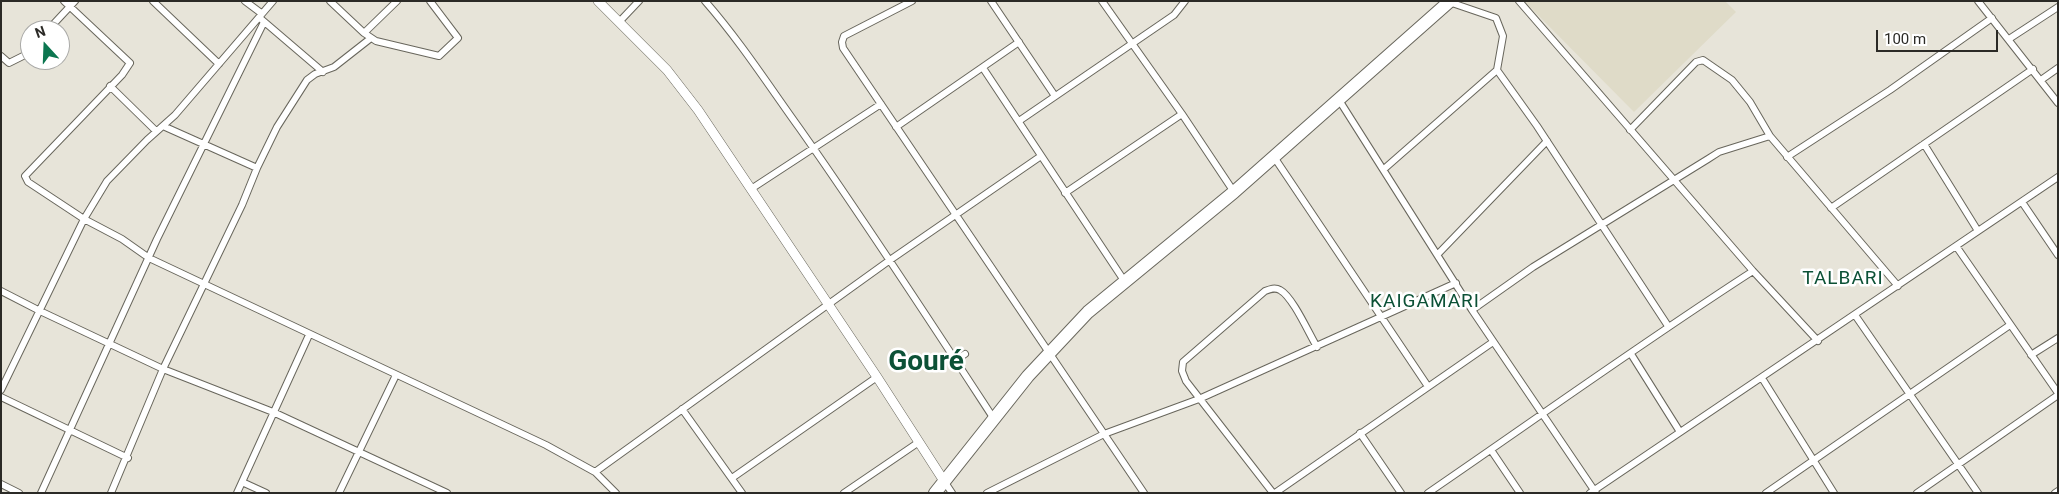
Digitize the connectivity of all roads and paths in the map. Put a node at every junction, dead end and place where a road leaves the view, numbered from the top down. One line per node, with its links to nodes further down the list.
1 (152, 1): 31 (street)
2 (245, 1): 19 (street)
3 (273, 1): 19 (street)
4 (330, 1): 24 (street)
5 (397, 1): 24 (street)
6 (430, 1): 25 (street)
7 (598, 1): 23 (main road)
8 (639, 1): 23 (street)
9 (705, 1): 53 (street)
10 (912, 1): 42 (street)
11 (991, 1): 27 (street)
12 (1102, 1): 28 (street)
13 (1185, 1): 28 (street)
14 (1519, 1): 47 (street)
15 (1978, 1): 20 (street)
16 (1450, 2): 35 (street); 40 (highway)
17 (70, 3): 21 (street); 38 (street)
18 (2058, 7): 26 (street)
19 (260, 15): 22 (street); 31 (street)
20 (1992, 18): 26 (street); 56 (street)
21 (56, 20)
22 (264, 22): 36 (street); 51 (street)
23 (620, 22): 61 (main road)
24 (364, 33): 25 (street)
25 (371, 38): 36 (street)
26 (2009, 40): 34 (street)
27 (1018, 42): 32 (street); 39 (street)
28 (1132, 43): 39 (street); 43 (street)
29 (1, 56): 30 (street)
30 (20, 58)
31 (218, 64): 45 (street)
32 (984, 68): 44 (street); 46 (street)
33 (2058, 68): 37 (street)
34 (2033, 69): 37 (street); 52 (street)
35 (1497, 70): 50 (street); 58 (street)
36 (323, 72): 57 (street)
37 (2041, 80): 41 (street)
38 (110, 86): 48 (street); 67 (street)
39 (1055, 96): 44 (street)
40 (1339, 100): 55 (highway); 58 (street)
41 (2058, 103)
42 (880, 104): 46 (street); 53 (street)
43 (1182, 114): 62 (street); 63 (street)
44 (1019, 121): 54 (street)
45 (163, 126): 48 (street); 51 (street)
46 (896, 127): 66 (street)
47 (1630, 130): 49 (street); 60 (street)
48 (156, 131): 67 (street)
49 (1770, 136): 56 (street); 60 (street)
50 (1547, 141): 68 (street); 71 (street)
51 (202, 144): 57 (street); 73 (street)
52 (1924, 144): 65 (street); 69 (street)
53 (814, 149): 61 (street); 74 (street)
54 (1041, 156): 63 (street); 66 (street)
55 (1274, 157): 62 (highway); 85 (street)
56 (1787, 157): 65 (street)
57 (257, 168): 78 (street)
58 (1384, 169): 71 (street)
59 (2058, 177): 64 (street)
60 (1674, 181): 68 (street); 75 (street)
61 (751, 189): 81 (main road)
62 (1234, 192): 76 (highway)
63 (1065, 193): 76 (street)
64 (2022, 202): 69 (street); 72 (street)
65 (1831, 208): 79 (street)
66 (955, 216): 74 (street); 94 (street)
67 (84, 219): 73 (street); 83 (street)
68 (1601, 226): 82 (street); 87 (street)
69 (1978, 232): 70 (street)
70 (1956, 246): 79 (street); 86 (street)
71 (1438, 254): 77 (street)
72 (2058, 255)
73 (149, 258): 78 (street); 91 (street)
74 (890, 260): 81 (street); 98 (street)
75 (1753, 272): 87 (street); 90 (street)
76 (1125, 282): 94 (highway)
77 (1456, 283): 82 (street); 85 (street)
78 (204, 284): 88 (street); 99 (street)
79 (1898, 286): 84 (street)
80 (1, 290): 83 (street)
81 (829, 306): 101 (main road); 109 (street)
82 (1472, 310): 92 (street)
83 (40, 311): 91 (street); 104 (street)
84 (1856, 315): 90 (street); 105 (street)
85 (1383, 318): 93 (street); 103 (street)
86 (2010, 325): 97 (street); 105 (street)
87 (1668, 326): 96 (street)
88 (309, 334): 100 (street); 110 (street)
89 (2058, 338): 97 (street)
90 (1818, 341): 102 (street)
91 (108, 342): 99 (street); 113 (street)
92 (1493, 342): 103 (street); 111 (street)
93 (1317, 347): 108 (street); 108 (street)
94 (1048, 353): 112 (highway); 116 (street)
95 (965, 354): 98 (street)
96 (1631, 354): 111 (street); 114 (street)
97 (2031, 356): 106 (street)
98 (956, 360): 112 (street)
99 (163, 369): 110 (street); 120 (street)
100 (396, 375): 119 (street); 123 (street)
101 (877, 377): 117 (main road); 124 (street)
102 (1762, 378): 114 (street); 121 (street)
103 (1427, 386): 115 (street)
104 (1, 390)
105 (1909, 394): 121 (street); 122 (street)
106 (2058, 394): 122 (street)
107 (1, 398): 113 (street)
108 (1199, 398): 116 (street); 144 (street)
109 (682, 410): 123 (street); 124 (street)
110 (273, 412): 119 (street); 126 (street)
111 (1543, 414): 118 (street); 128 (street)
112 (994, 419): 125 (highway)
113 (70, 430): 120 (street); 131 (street)
114 (1680, 432): 128 (street)
115 (1360, 433): 144 (street); 145 (street)
116 (1104, 434): 142 (street); 143 (street)
117 (920, 442): 125 (main road); 139 (street)
118 (1491, 450): 146 (street); 147 (street)
119 (358, 452): 135 (street); 136 (street)
120 (128, 458): 132 (street)
121 (1814, 460): 148 (street); 149 (street)
122 (1959, 465): 150 (street); 151 (street)
123 (595, 472): 137 (street)
124 (732, 478): 138 (street)
125 (944, 481): 140 (highway); 141 (street)
126 (242, 482): 133 (street); 134 (street)
127 (2, 484): 129 (street); 130 (street)
128 (1593, 492)
129 (8, 493)
130 (19, 493)
131 (40, 493)
132 (111, 493)
133 (236, 493)
134 (266, 493)
135 (339, 493)
136 (447, 493)
137 (616, 493)
138 (742, 493)
139 (844, 493)
140 (935, 493)
141 (952, 493)
142 (987, 493)
143 (1144, 493)
144 (1274, 493)
145 (1401, 493)
146 (1428, 493)
147 (1520, 493)
148 (1766, 493)
149 (1834, 493)
150 (1917, 493)
151 (1978, 493)

